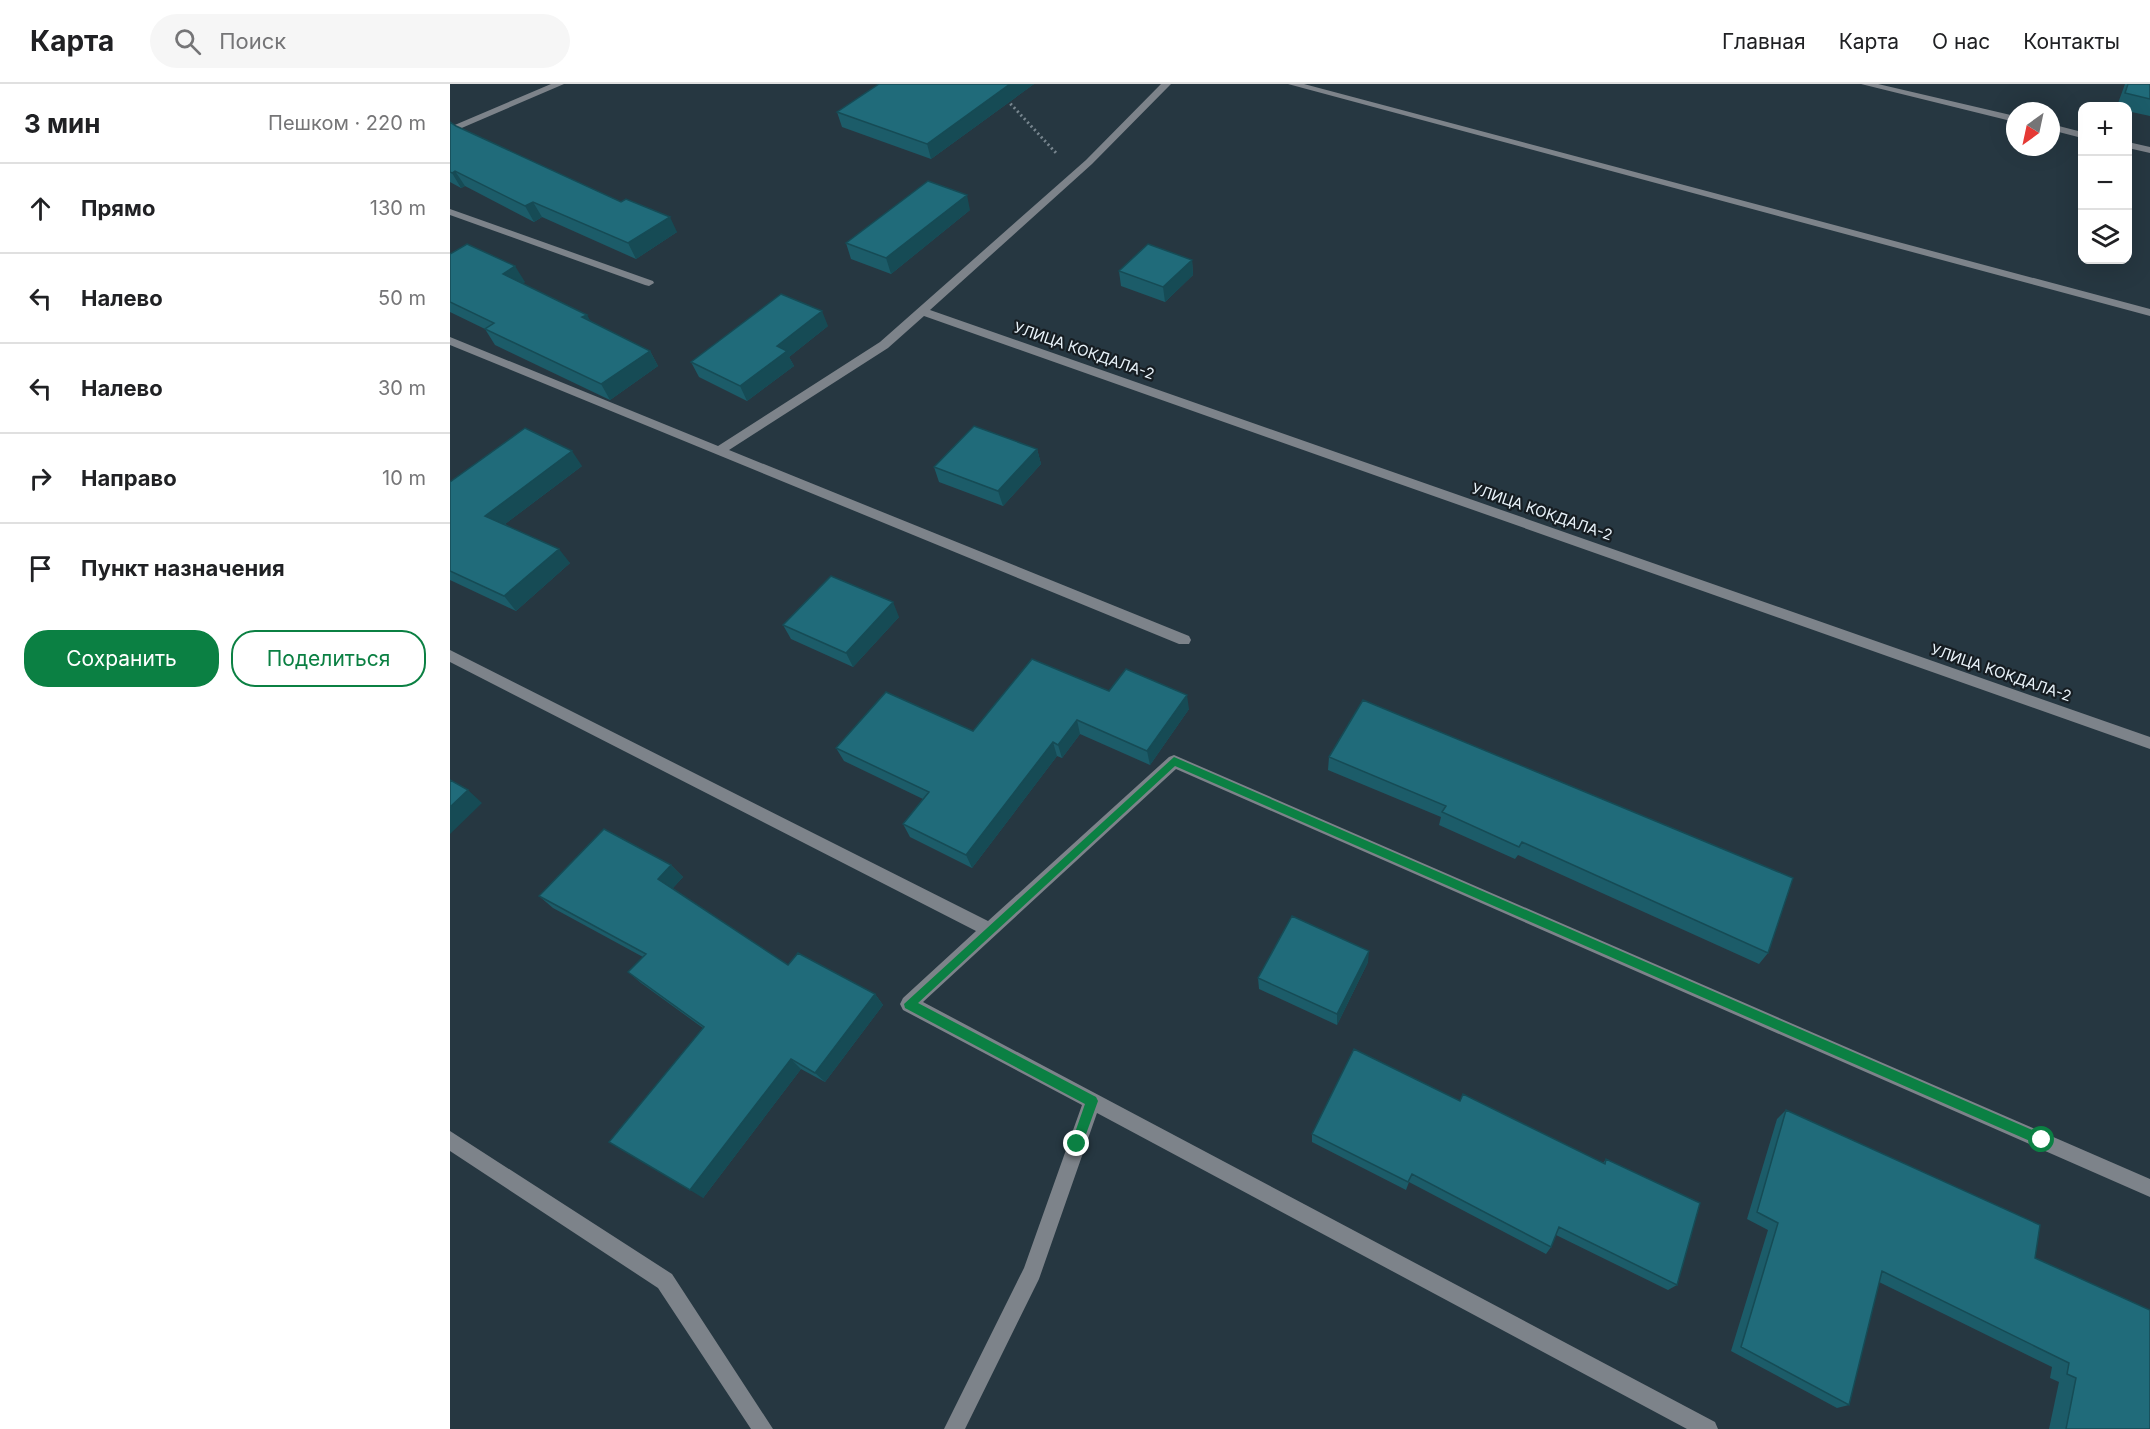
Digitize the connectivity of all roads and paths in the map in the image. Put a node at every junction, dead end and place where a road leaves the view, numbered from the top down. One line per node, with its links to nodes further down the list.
1 (559, 84): 9 (street)
2 (1166, 84): 13 (street)
3 (1293, 84): 17 (street)
4 (1866, 84): 5 (street)
5 (1880, 86): 7 (street)
6 (1000, 93): 13 (path)
7 (2006, 117)
8 (2060, 129): 10 (street)
9 (450, 130)
10 (2078, 134)
11 (2132, 146): 12 (street)
12 (2150, 150)
13 (1076, 174): 16 (street)
14 (450, 212): 15 (street)
15 (649, 284)
16 (924, 312): 19 (street); 22 (street, УЛИЦА КОКДАЛА-2)
17 (2150, 313)
18 (450, 341): 19 (street)
19 (719, 451): 20 (street)
20 (1184, 640)
21 (450, 656): 23 (street)
22 (2150, 743)
23 (990, 930): 24 (street); 26 (street)
24 (1092, 1101): 28 (street); 29 (street)
25 (450, 1140): 27 (street)
26 (2150, 1188)
27 (763, 1429)
28 (954, 1429)
29 (1708, 1429)

